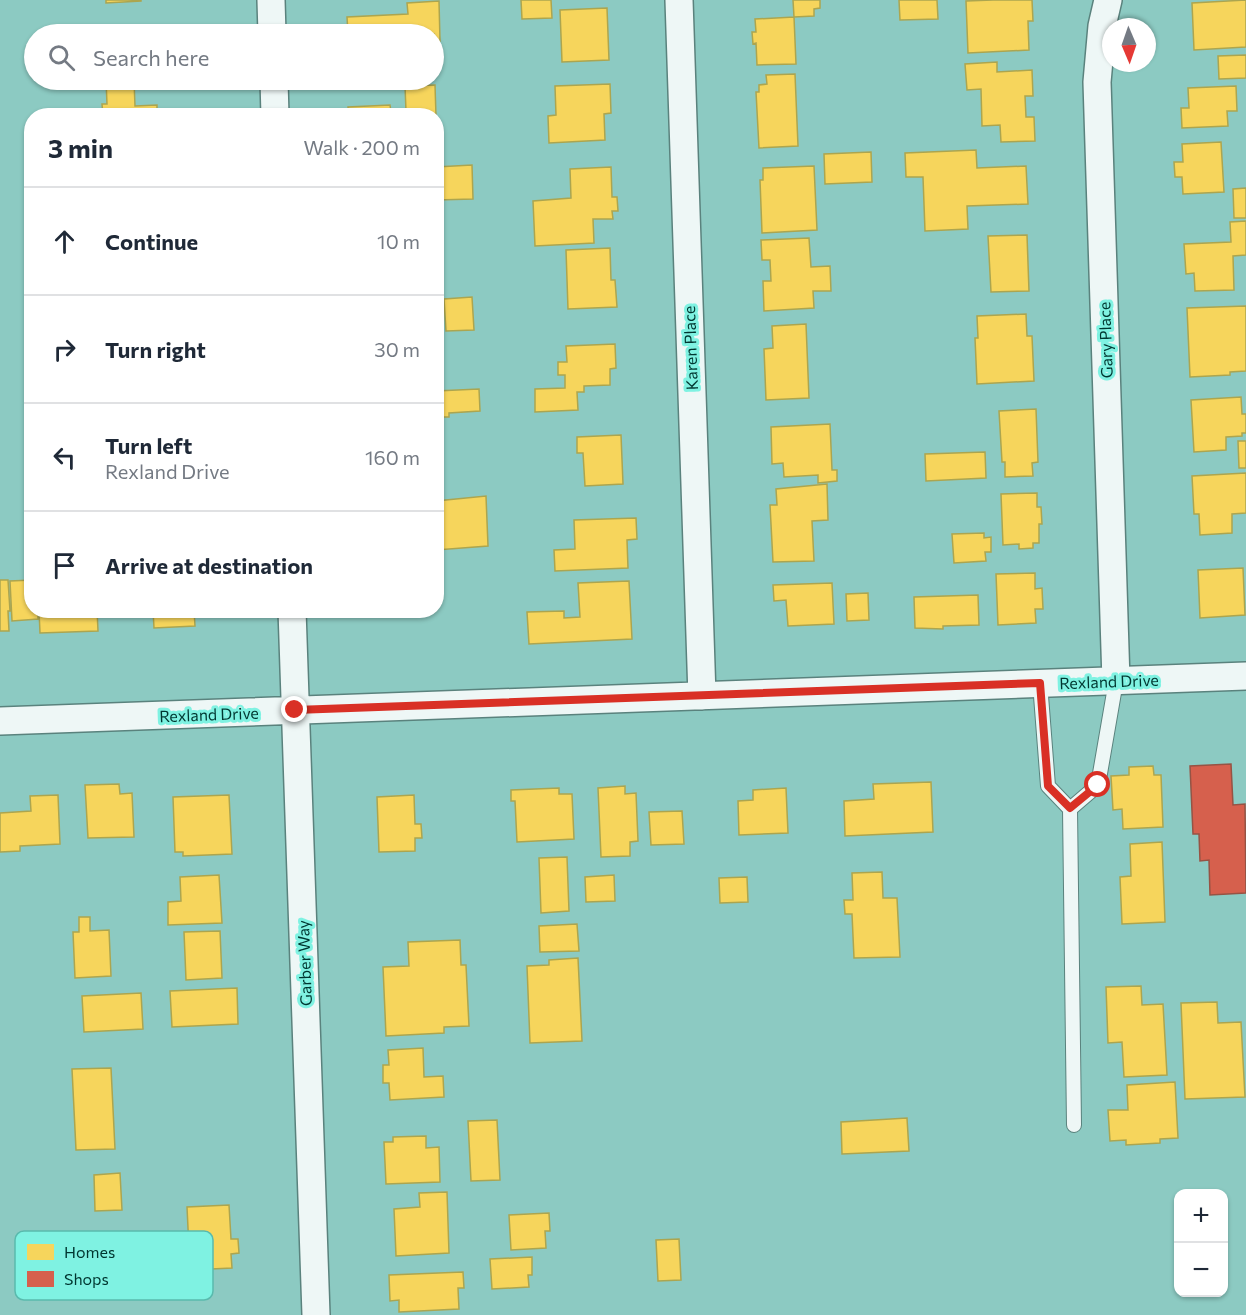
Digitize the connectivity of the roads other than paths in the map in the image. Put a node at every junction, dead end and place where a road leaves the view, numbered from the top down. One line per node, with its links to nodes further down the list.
1 (271, 0): 4 (street)
2 (679, 0): 11 (street, Karen Place)
3 (1108, 0): 9 (street, Gary Place)
4 (272, 24)
5 (274, 90): 6 (street)
6 (275, 108)
7 (292, 618): 12 (street, Garber Way)
8 (1246, 676): 9 (street, Rexland Drive)
9 (1116, 681): 10 (street, Rexland Drive); 14 (lane)
10 (1040, 683): 11 (street, Rexland Drive); 14 (lane)
11 (702, 696): 12 (street, Rexland Drive)
12 (295, 710): 13 (street, Rexland Drive); 16 (street, Garber Way)
13 (0, 721)
14 (1070, 808): 15 (lane)
15 (1074, 1125)
16 (316, 1315)

